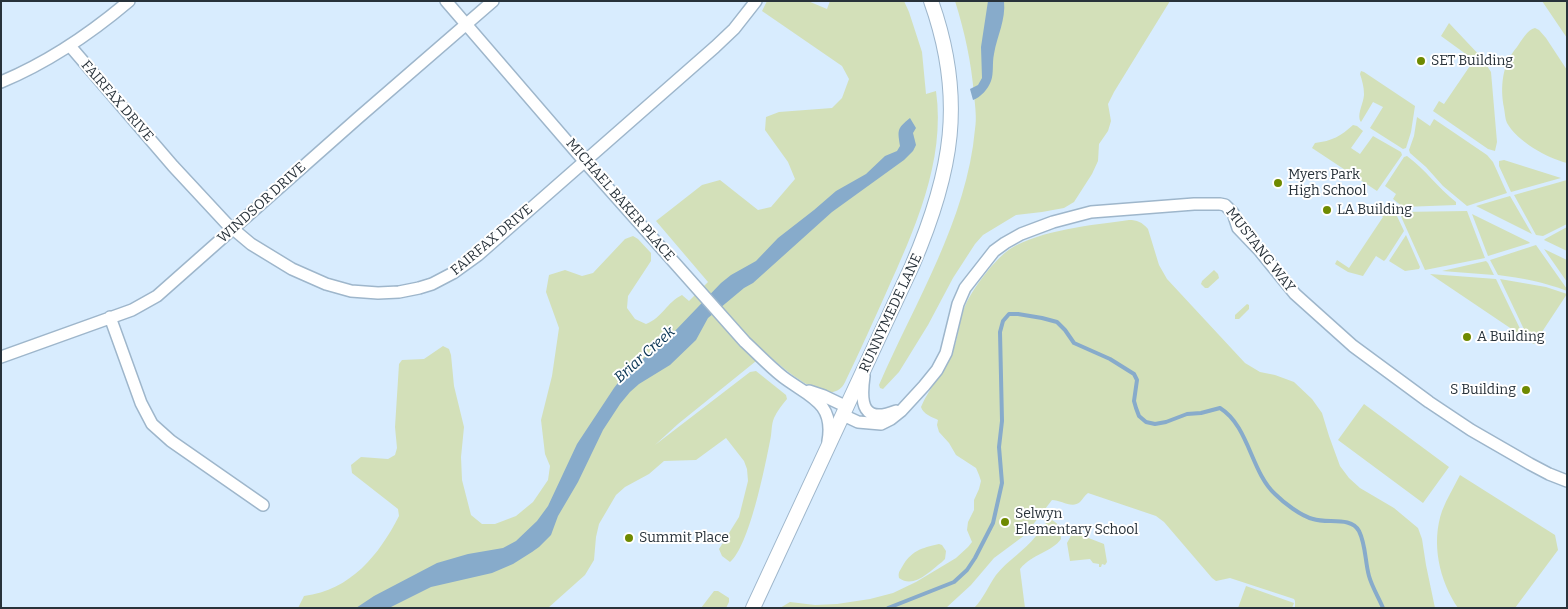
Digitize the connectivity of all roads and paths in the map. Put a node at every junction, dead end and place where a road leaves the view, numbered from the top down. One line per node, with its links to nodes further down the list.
1 (129, 1): 7 (street)
2 (446, 1): 6 (street, MICHAEL BAKER PLACE)
3 (493, 1): 6 (street, WINDSOR DRIVE)
4 (756, 1): 9 (street, FAIRFAX DRIVE)
5 (931, 1): 13 (main road, RUNNYMEDE LANE)
6 (466, 25): 9 (street, MICHAEL BAKER PLACE); 10 (street, WINDSOR DRIVE)
7 (70, 46): 8 (street); 10 (street, FAIRFAX DRIVE)
8 (1, 82)
9 (584, 161): 10 (street, FAIRFAX DRIVE); 14 (street, MICHAEL BAKER PLACE)
10 (233, 229): 11 (street, WINDSOR DRIVE)
11 (110, 317): 12 (street, WINDSOR DRIVE); 19 (street)
12 (1, 357)
13 (864, 370): 15 (street); 16 (main road, RUNNYMEDE LANE)
14 (803, 390): 16 (street, MUSTANG WAY); 17 (street)
15 (907, 405): 16 (street, MUSTANG WAY); 18 (street, MUSTANG WAY)
16 (845, 411): 17 (main road, RUNNYMEDE LANE)
17 (825, 454): 20 (main road, RUNNYMEDE LANE)
18 (1567, 481)
19 (263, 505)
20 (753, 608)

